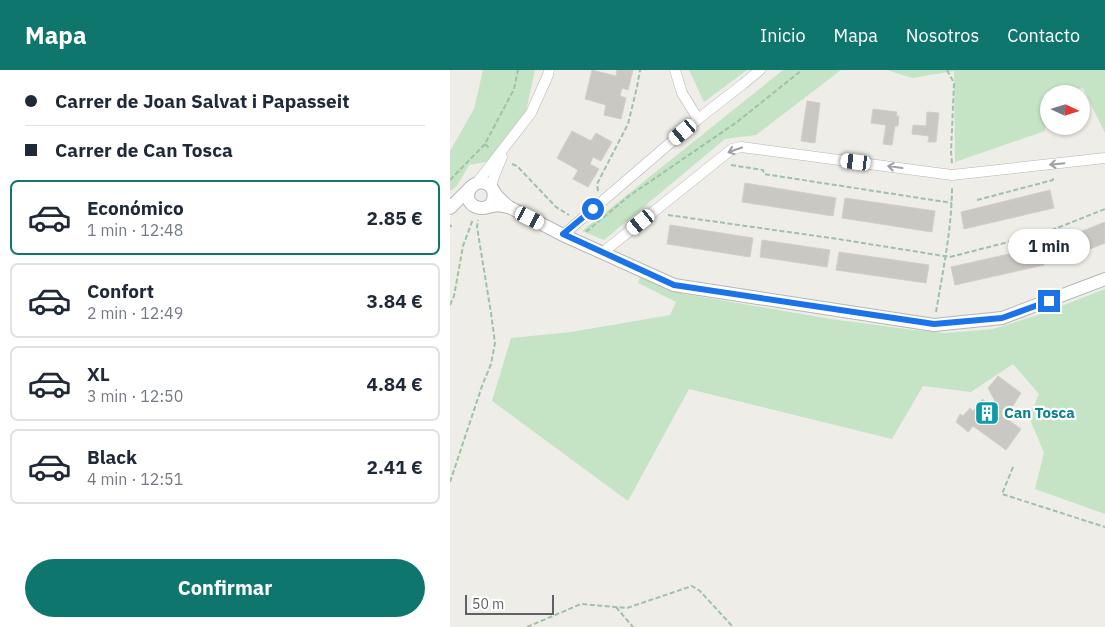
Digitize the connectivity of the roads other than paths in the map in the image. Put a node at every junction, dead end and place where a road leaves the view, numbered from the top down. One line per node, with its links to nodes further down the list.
1 (549, 70): 5 (street)
2 (675, 70): 4 (street)
3 (760, 70): 4 (street)
4 (698, 119): 12 (street)
5 (501, 154): 7 (street); 8 (street)
6 (1105, 158): 13 (street, one-way to 13)
7 (474, 185): 8 (street); 10 (street); 11 (street)
8 (492, 188): 9 (street); 11 (street)
9 (509, 207): 11 (street); 12 (street)
10 (450, 208): 11 (street)
11 (480, 209)
12 (563, 234): 13 (street)
13 (602, 253): 14 (street)
14 (1105, 278)

